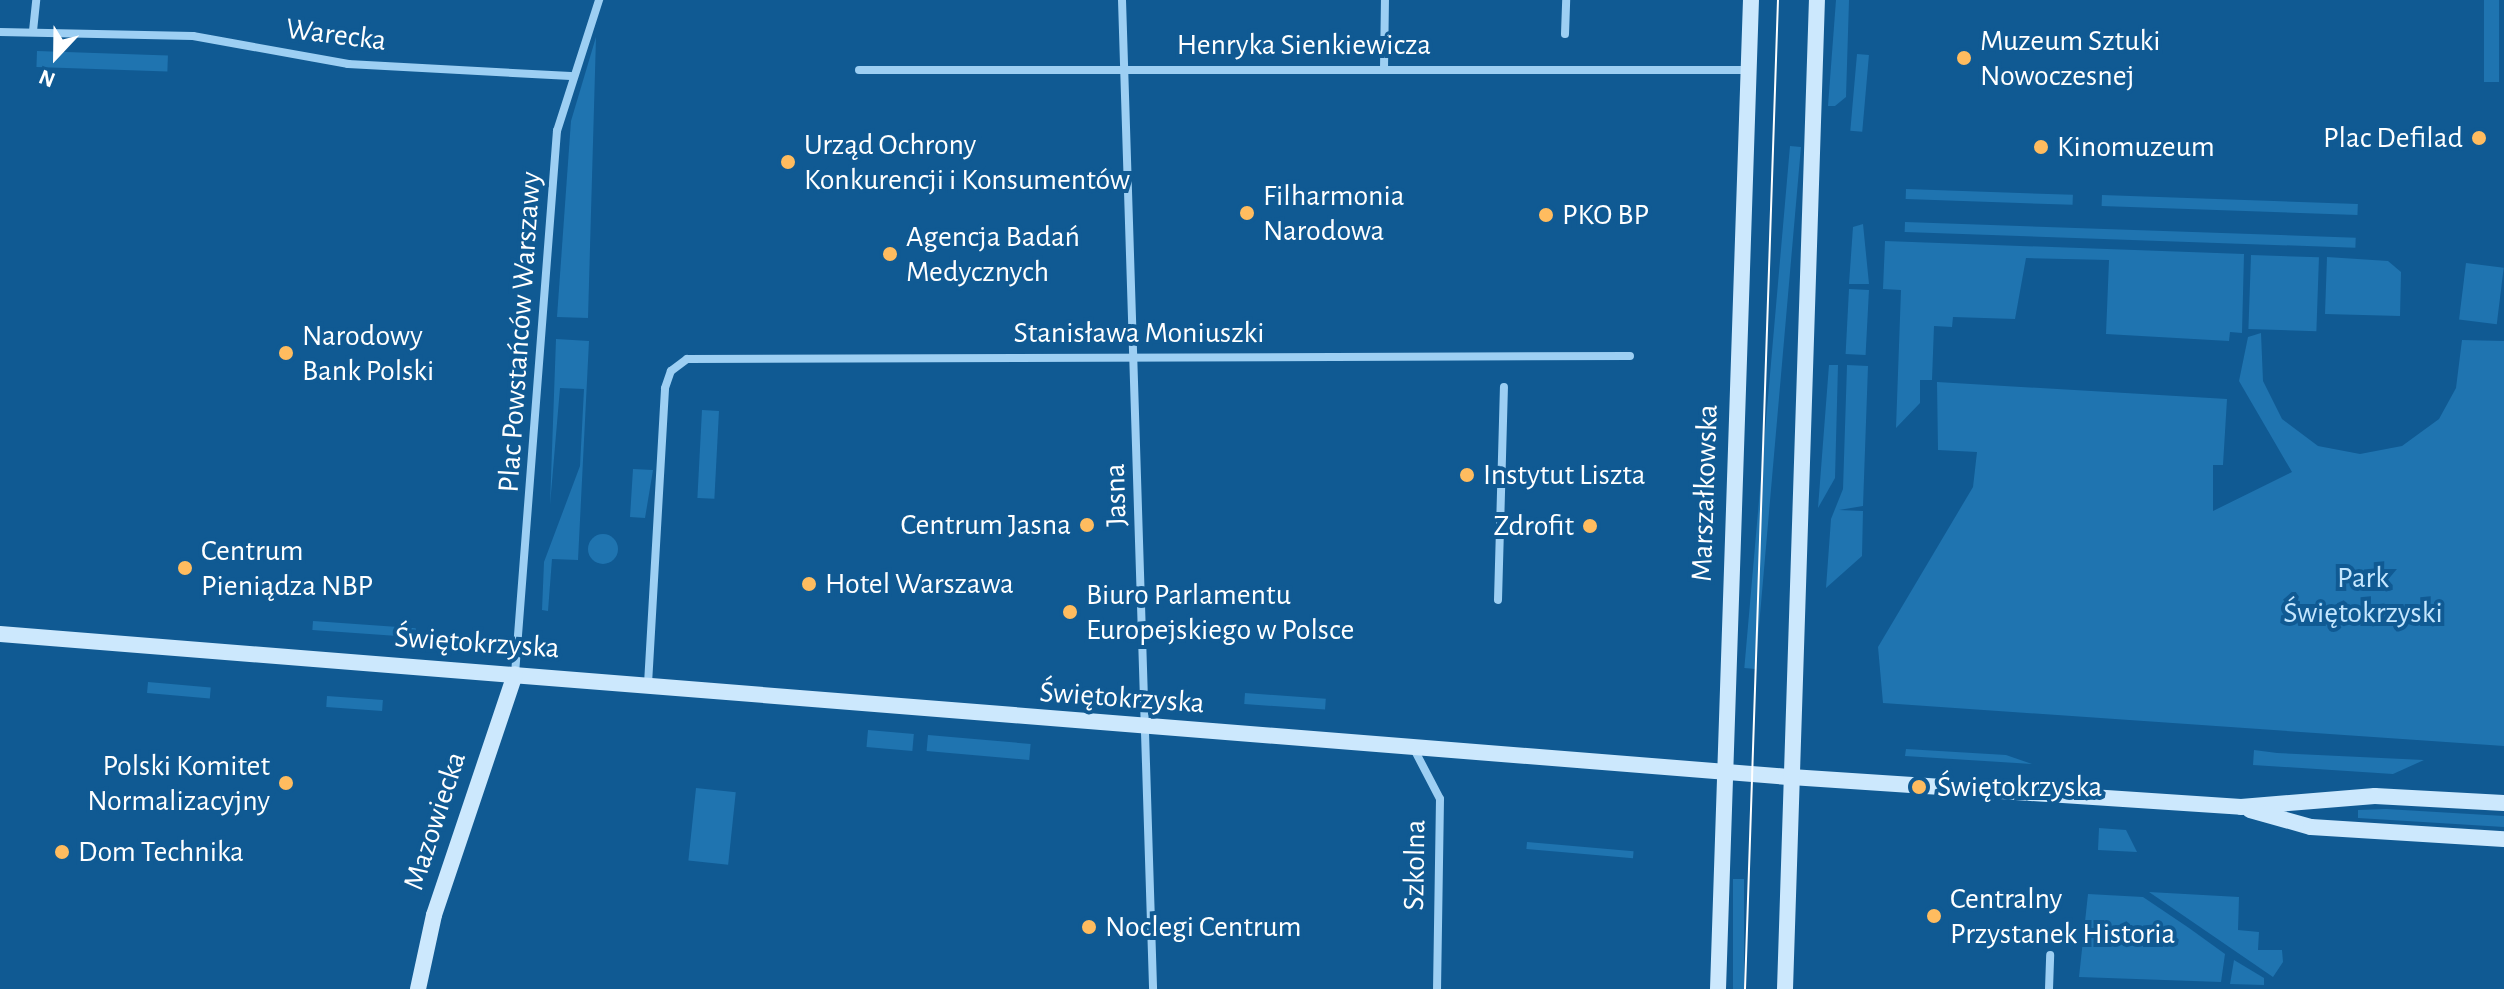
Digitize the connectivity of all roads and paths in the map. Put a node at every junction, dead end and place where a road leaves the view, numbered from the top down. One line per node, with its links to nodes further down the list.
1 (36, 0): 8 (street)
2 (599, 0): 15 (street, Plac Powstańców Warszawy)
3 (1122, 0): 13 (street, Jasna)
4 (1385, 0): 11 (street)
5 (1566, 0): 10 (street)
6 (1751, 0): 14 (street, Marszałkowska)
7 (1817, 0): 26 (street)
8 (33, 31): 9 (street, Warecka); 15 (street, Warecka)
9 (0, 32)
10 (1565, 34)
11 (1384, 69): 13 (street, Henryka Sienkiewicza); 14 (street, Henryka Sienkiewicza)
12 (859, 70): 13 (street, Henryka Sienkiewicza)
13 (1124, 70): 17 (street, Jasna)
14 (1748, 70): 25 (street, Marszałkowska)
15 (571, 76): 21 (street, Plac Powstańców Warszawy)
16 (1630, 356): 17 (street, Stanisława Moniuszki)
17 (1135, 357): 22 (street, Stanisława Moniuszki); 23 (street, Jasna)
18 (1504, 387): 19 (street)
19 (1498, 600)
20 (0, 634): 21 (street, Świętokrzyska)
21 (515, 674): 22 (street, Świętokrzyska); 31 (street, Mazowiecka)
22 (648, 684): 23 (street, Świętokrzyska)
23 (1149, 728): 24 (street, Świętokrzyska); 32 (street, Jasna)
24 (1414, 748): 25 (street, Świętokrzyska); 33 (street, Szkolna)
25 (1725, 771): 26 (street, Świętokrzyska); 34 (street, Marszałkowska)
26 (1791, 777): 28 (street, Świętokrzyska); 35 (street)
27 (2504, 803): 28 (street, Świętokrzyska)
28 (2241, 807): 29 (street, Świętokrzyska)
29 (2504, 839)
30 (2050, 955): 36 (street)
31 (418, 989)
32 (1153, 989)
33 (1437, 989)
34 (1718, 989)
35 (1785, 989)
36 (2049, 989)

